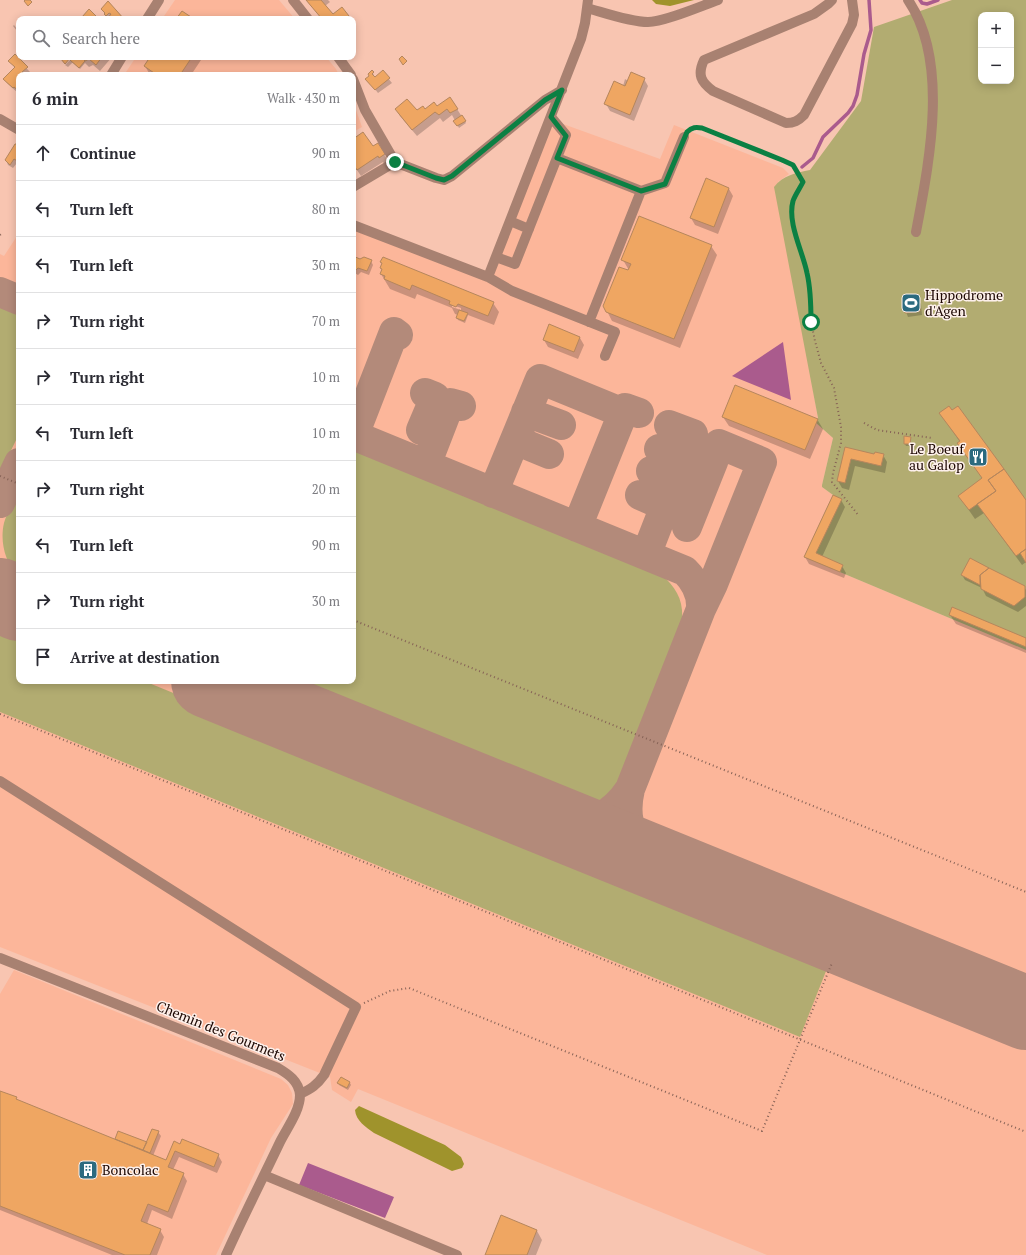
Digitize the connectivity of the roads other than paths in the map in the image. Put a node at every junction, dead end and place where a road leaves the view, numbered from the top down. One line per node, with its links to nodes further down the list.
1 (159, 0): 8 (street)
2 (293, 0): 9 (street)
3 (718, 0): 7 (street)
4 (832, 0): 5 (street)
5 (852, 0)
6 (908, 0): 27 (street)
7 (588, 4): 15 (street)
8 (149, 16)
9 (306, 16)
10 (120, 60): 12 (street)
11 (340, 60): 13 (street)
12 (113, 72)
13 (349, 72)
14 (356, 87): 21 (street)
15 (562, 90): 16 (street); 21 (street)
16 (551, 117): 20 (street); 24 (street)
17 (0, 119): 18 (street)
18 (16, 128)
19 (684, 137): 23 (street)
20 (557, 158): 23 (street); 26 (street)
21 (395, 162): 22 (street)
22 (356, 185)
23 (641, 191): 30 (street)
24 (510, 221): 26 (street); 28 (street)
25 (356, 226): 29 (street)
26 (529, 229): 28 (street)
27 (916, 232)
28 (496, 257): 29 (street)
29 (488, 277): 30 (street)
30 (589, 322): 31 (street)
31 (606, 356)
32 (0, 781): 34 (street)
33 (0, 958): 34 (street, Chemin des Gourmets)
34 (300, 1094): 35 (street)
35 (264, 1175): 36 (street); 37 (street)
36 (226, 1255)
37 (457, 1255)

